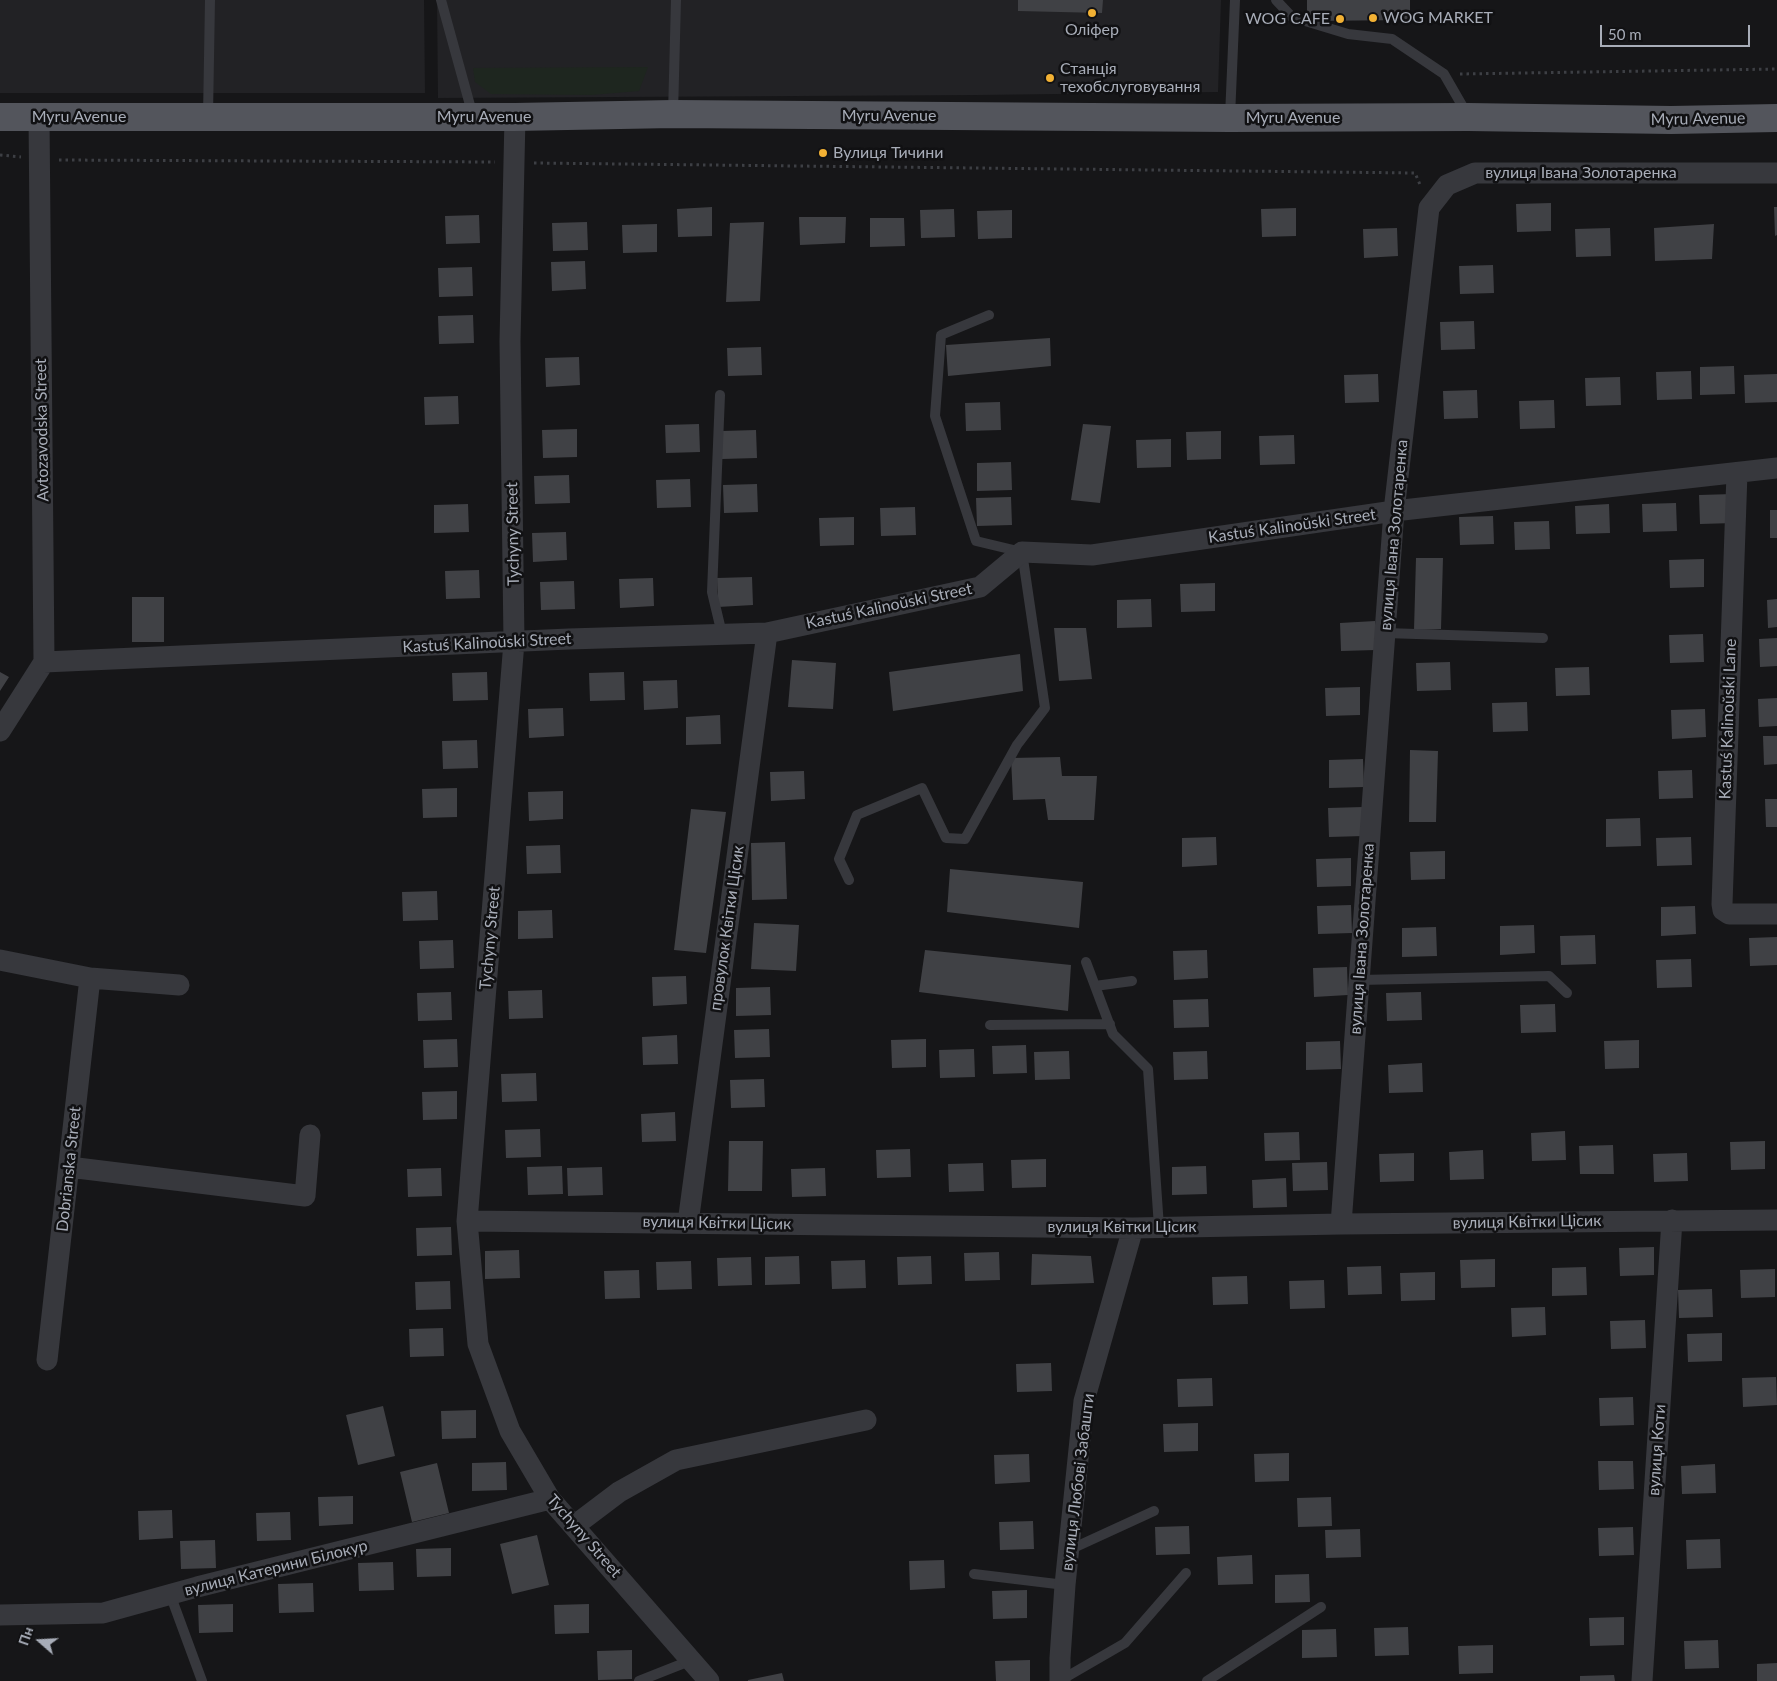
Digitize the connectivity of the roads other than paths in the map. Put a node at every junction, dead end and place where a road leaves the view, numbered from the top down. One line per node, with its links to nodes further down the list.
1 (210, 0): 9 (lane)
2 (441, 0): 10 (lane)
3 (676, 0): 6 (lane)
4 (1235, 0): 13 (lane)
5 (1276, 0): 12 (lane)
6 (673, 114): 11 (main road, Myru Avenue); 13 (main road, Myru Avenue)
7 (39, 116): 8 (main road, Myru Avenue); 9 (main road, Myru Avenue); 27 (street, Avtozavodska Street)
8 (0, 117)
9 (208, 117): 10 (main road, Myru Avenue)
10 (474, 117): 11 (main road, Myru Avenue)
11 (515, 117): 26 (street, Tychyny Street)
12 (1468, 117): 13 (main road, Myru Avenue); 14 (main road, Myru Avenue)
13 (1230, 118)
14 (1777, 118)
15 (1777, 174): 20 (street, вулиця Івана Золотаренка)
16 (988, 315): 21 (lane)
17 (720, 395): 24 (lane)
18 (1777, 468): 19 (street, Kastuś Kalinoŭski Street)
19 (1737, 473): 20 (street, Kastuś Kalinoŭski Street); 30 (street, Kastuś Kalinoŭski Lane)
20 (1394, 510): 21 (street, Kastuś Kalinoŭski Street); 23 (street, вулиця Івана Золотаренка)
21 (1022, 552): 22 (street, Kastuś Kalinoŭski Street); 29 (lane)
22 (767, 633): 24 (street, Kastuś Kalinoŭski Street); 46 (street, провулок Квітки Цісик)
23 (1385, 633): 25 (lane); 34 (street, вулиця Івана Золотаренка)
24 (722, 634): 26 (street, Kastuś Kalinoŭski Street)
25 (1544, 638)
26 (514, 642): 27 (street, Kastuś Kalinoŭski Street); 45 (street, Tychyny Street)
27 (44, 662): 28 (street)
28 (0, 731)
29 (849, 880)
30 (1777, 914)
31 (0, 960): 33 (street)
32 (1086, 962): 37 (lane)
33 (90, 978): 36 (street); 42 (street, Dobrianska Street)
34 (1359, 980): 38 (lane); 47 (street, вулиця Івана Золотаренка)
35 (1132, 982): 37 (lane)
36 (180, 985)
37 (1095, 986): 40 (lane)
38 (1567, 993)
39 (990, 1024): 40 (lane)
40 (1110, 1024): 49 (lane)
41 (310, 1136): 42 (street)
42 (69, 1167): 50 (street, Dobrianska Street)
43 (1672, 1220): 44 (street, вулиця Квітки Цісик); 47 (street, вулиця Квітки Цісик); 68 (street, вулиця Коти)
44 (1777, 1220)
45 (467, 1221): 46 (street, вулиця Квітки Цісик); 52 (street, Tychyny Street)
46 (688, 1223): 48 (street, вулиця Квітки Цісик)
47 (1341, 1224): 49 (street, вулиця Квітки Цісик)
48 (1133, 1228): 49 (street, вулиця Квітки Цісик); 55 (street, вулиця Любові Забашти)
49 (1158, 1228)
50 (48, 1360)
51 (866, 1420): 54 (street)
52 (550, 1499): 54 (street, Tychyny Street); 59 (street, вулиця Катерини Білокур)
53 (1154, 1511): 55 (lane)
54 (574, 1526): 62 (street, Tychyny Street)
55 (1069, 1550): 58 (street, вулиця Любові Забашти)
56 (1186, 1573): 63 (lane)
57 (974, 1574): 58 (lane)
58 (1066, 1585): 63 (street, вулиця Любові Забашти)
59 (170, 1594): 61 (street, вулиця Катерини Білокур); 64 (lane)
60 (1321, 1606): 67 (lane)
61 (0, 1615)
62 (692, 1660): 65 (lane); 66 (street, Tychyny Street)
63 (1060, 1680)
64 (202, 1681)
65 (639, 1681)
66 (709, 1681)
67 (1207, 1681)
68 (1642, 1681)

